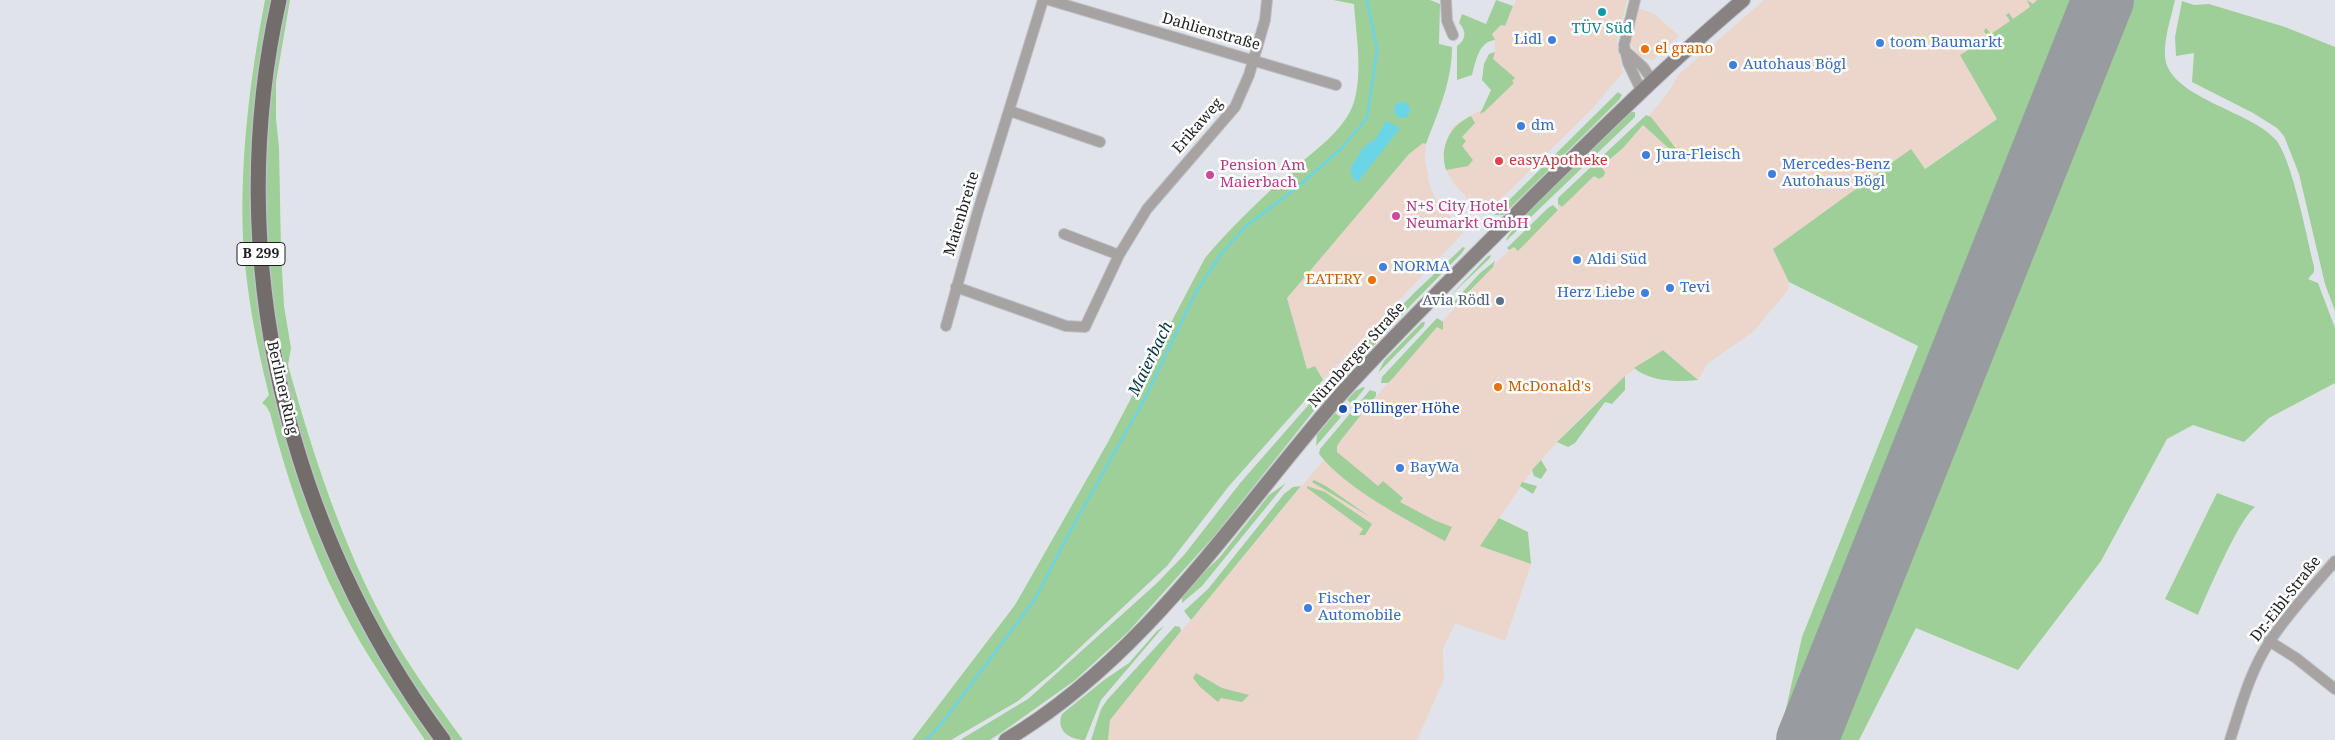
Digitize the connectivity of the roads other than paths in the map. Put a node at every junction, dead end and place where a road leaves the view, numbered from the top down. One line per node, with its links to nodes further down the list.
1 (279, 0): 23 (main road, Berliner Ring / B 299)
2 (1043, 0): 14 (street, Maienbreite)
3 (1049, 0): 10 (street, Dahlienstraße)
4 (1267, 0): 10 (street, Erikaweg)
5 (1446, 0): 8 (street)
6 (1635, 0): 9 (street)
7 (1743, 0): 11 (main road, Nürnberger Straße)
8 (1453, 35)
9 (1624, 50): 11 (street); 13 (street)
10 (1253, 60): 12 (street, Dahlienstraße); 17 (street, Erikaweg)
11 (1652, 80): 13 (main road, Nürnberger Straße)
12 (1336, 85)
13 (1641, 90): 24 (main road, Nürnberger Straße)
14 (1010, 111): 15 (street); 18 (street, Maienbreite)
15 (1100, 142)
16 (1064, 234): 17 (street)
17 (1119, 255): 18 (street, Erikaweg)
18 (956, 287): 19 (street, Maienbreite)
19 (946, 326)
20 (2335, 561): 21 (street, Dr.-Eibl-Straße)
21 (2269, 641): 22 (street); 25 (street, Dr.-Eibl-Straße)
22 (2335, 689)
23 (443, 740)
24 (1006, 740)
25 (2230, 740)

